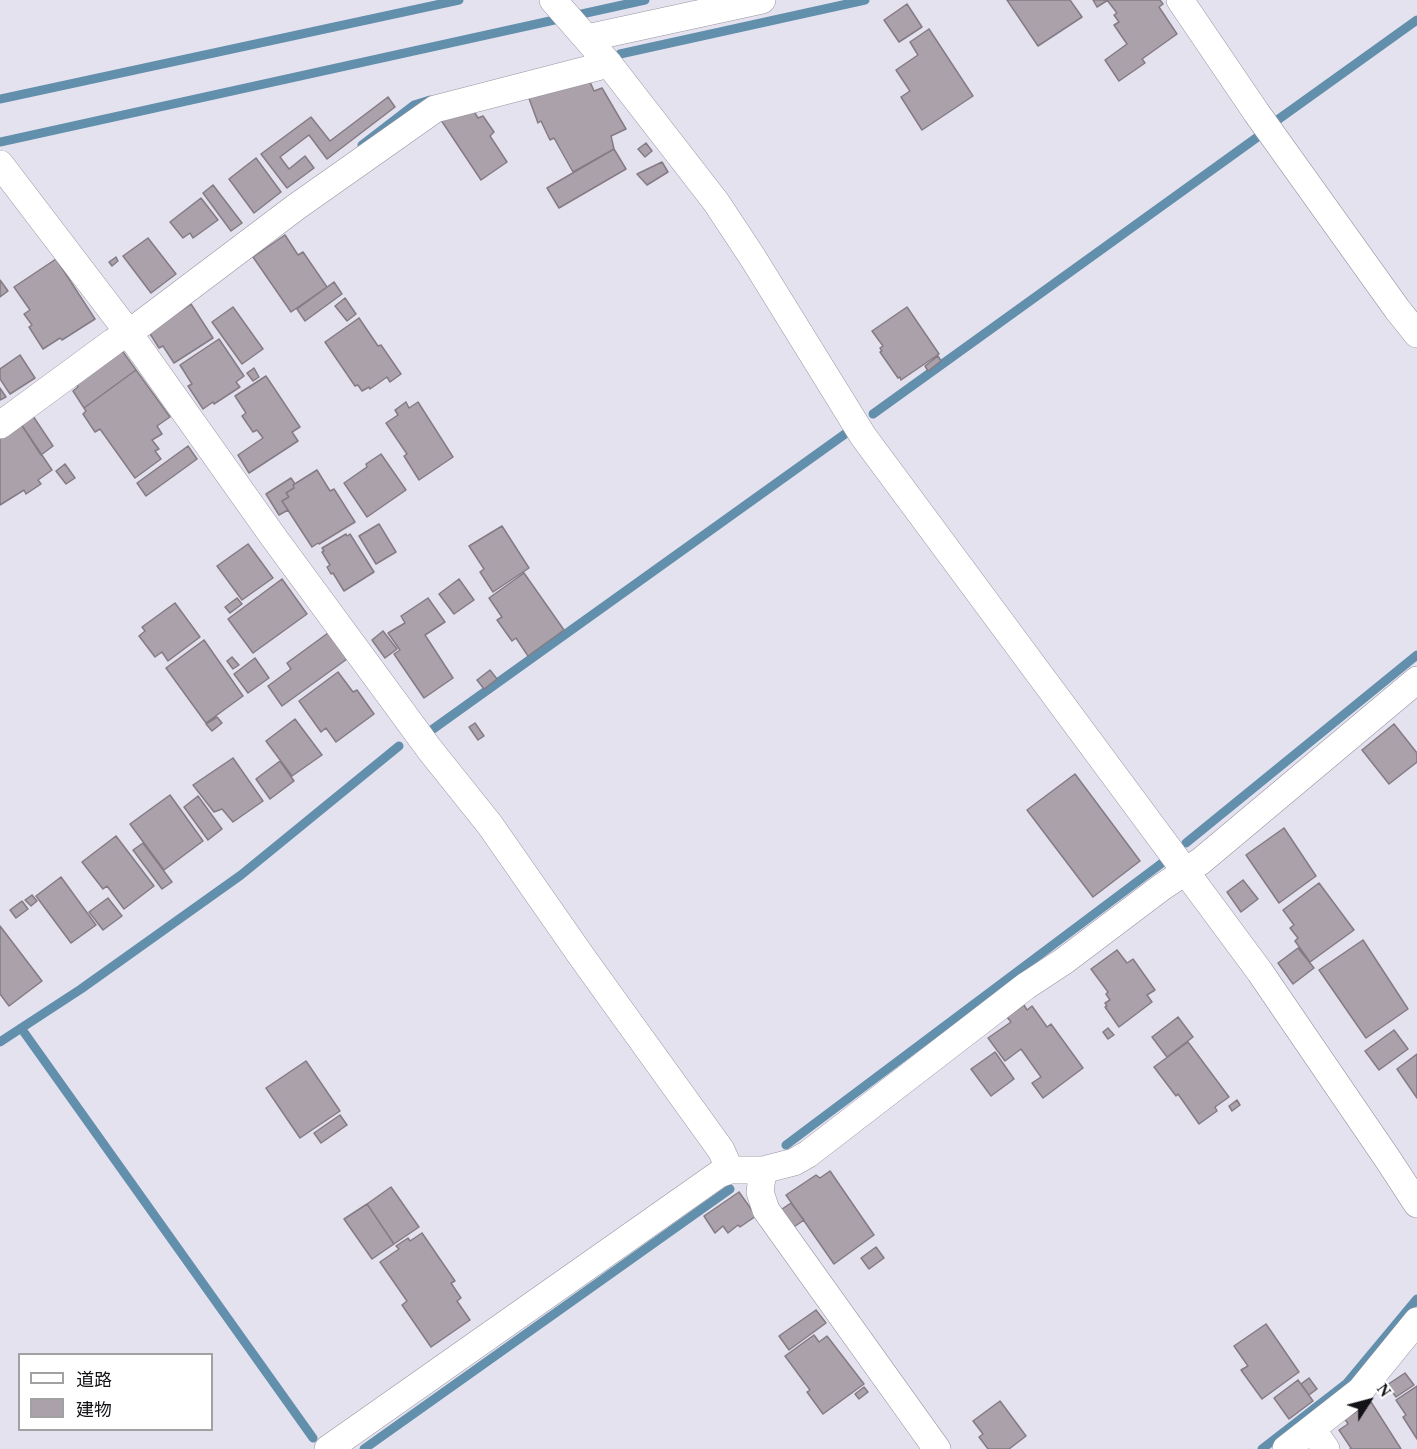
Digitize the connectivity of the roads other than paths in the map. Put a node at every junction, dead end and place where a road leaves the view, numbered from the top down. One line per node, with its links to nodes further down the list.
1 (762, 0): 4 (street)
2 (1180, 0): 8 (street)
3 (554, 2): 4 (street)
4 (581, 32): 5 (street)
5 (609, 64): 7 (street); 11 (street)
6 (0, 164): 7 (street)
7 (128, 332): 9 (street); 12 (street)
8 (1417, 334)
9 (0, 425)
10 (1417, 680): 11 (street)
11 (1185, 872): 13 (street); 14 (street)
12 (730, 1170): 13 (street); 17 (street)
13 (763, 1170): 18 (street)
14 (1417, 1204)
15 (1417, 1321): 16 (street)
16 (1319, 1439): 19 (street)
17 (328, 1449)
18 (937, 1449)
19 (1286, 1449)

